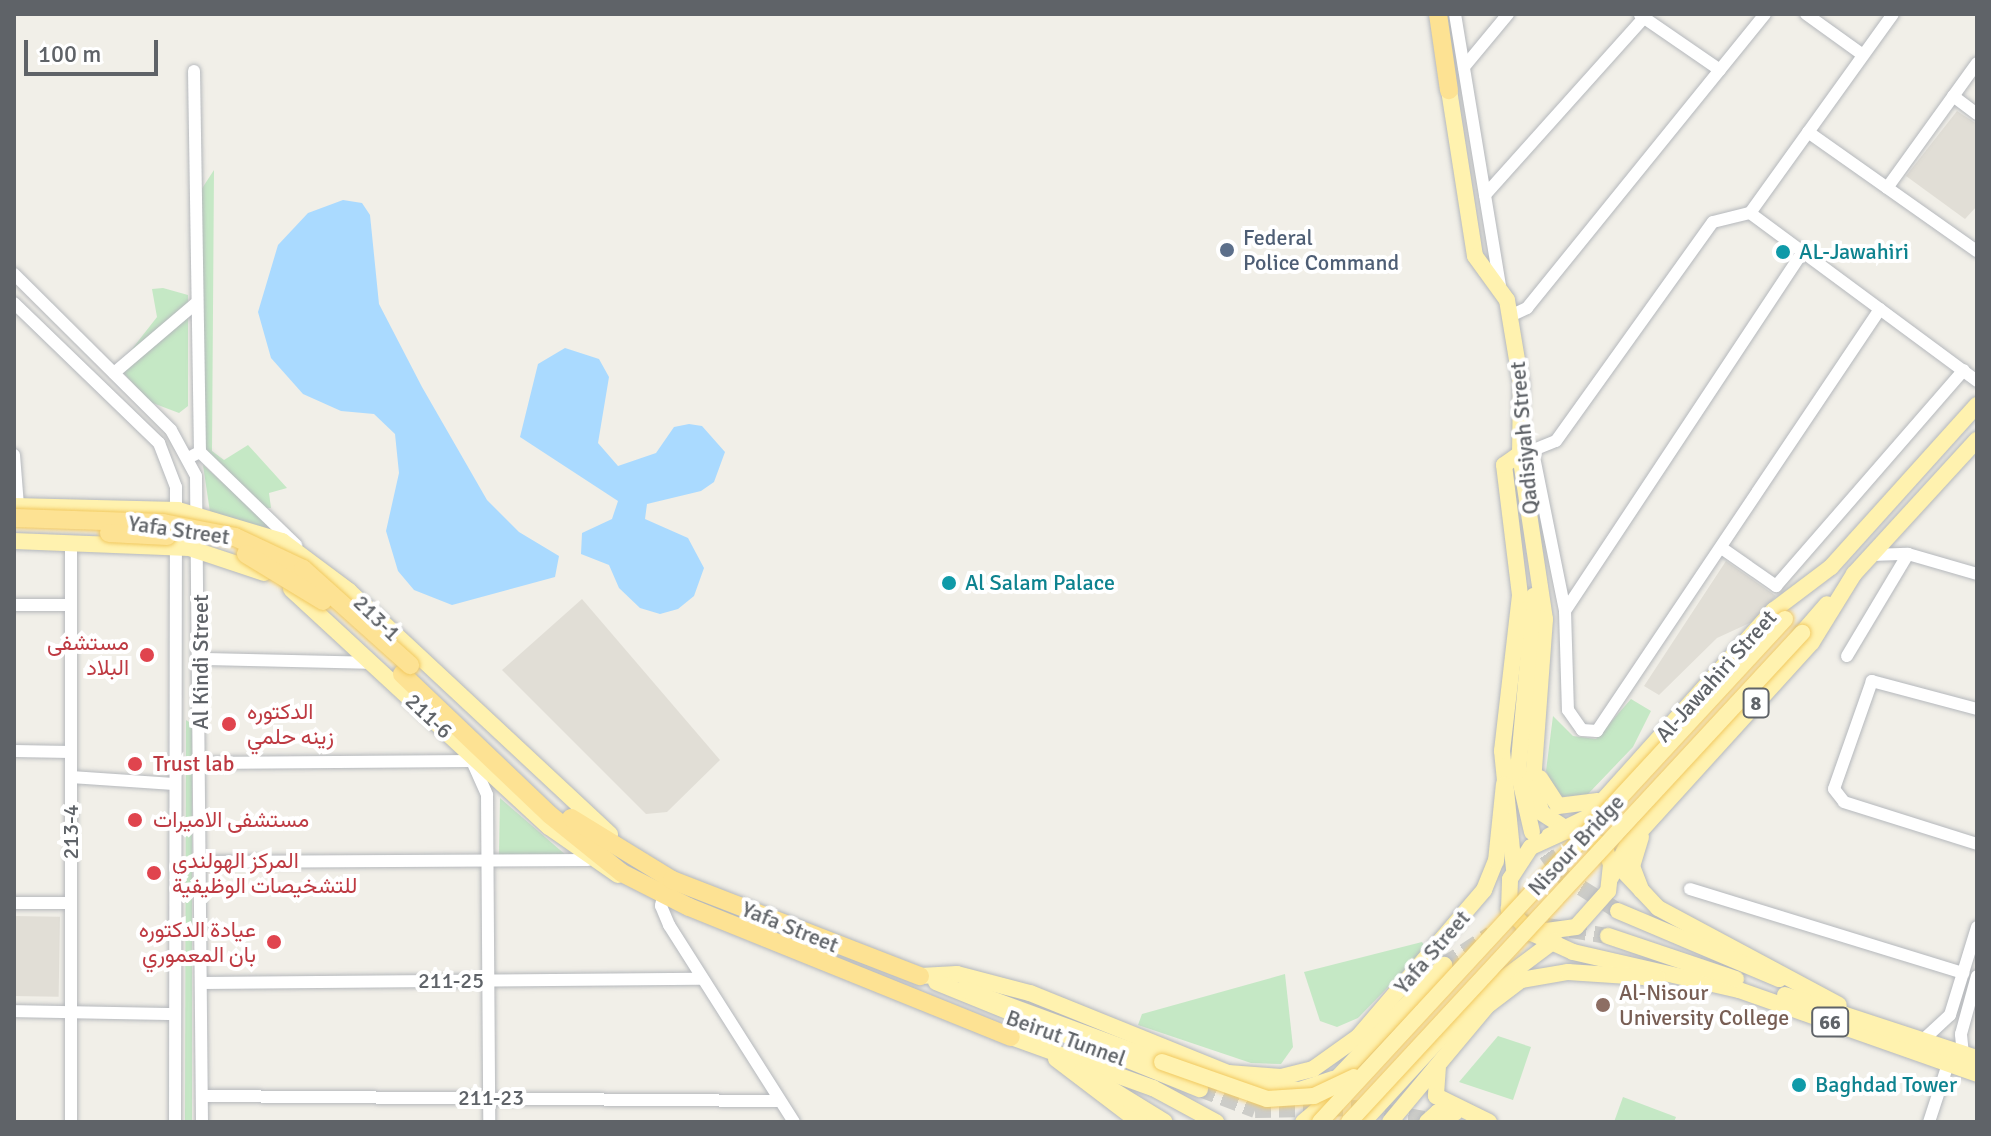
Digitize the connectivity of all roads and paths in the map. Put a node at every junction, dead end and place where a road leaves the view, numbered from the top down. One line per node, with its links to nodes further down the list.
1 (1438, 14): 13 (highway)
2 (1455, 14): 10 (street)
3 (1508, 14): 10 (street)
4 (1765, 14): 11 (street)
5 (1806, 14): 8 (street)
6 (1893, 14): 8 (street)
7 (1642, 16): 11 (street); 18 (street)
8 (1863, 55): 16 (street)
9 (1977, 63): 14 (street)
10 (1464, 67): 18 (street)
11 (1720, 70): 28 (street)
12 (194, 71): 26 (street, Al Kindi Street)
13 (1449, 90): 24 (main road, Qadisiyah Street)
14 (1953, 96): 15 (street); 17 (street)
15 (1977, 114)
16 (1808, 132): 17 (street); 19 (street)
17 (1887, 188): 21 (street)
18 (1485, 195): 24 (street)
19 (1750, 213): 22 (street); 38 (street)
20 (1977, 231): 21 (street)
21 (1972, 248)
22 (1802, 253): 27 (street); 59 (street)
23 (14, 274): 29 (street)
24 (1500, 287): 28 (main road, Qadisiyah Street)
25 (14, 303): 30 (street, Al Kindi Street)
26 (195, 304): 32 (street); 39 (street, Al Kindi Street)
27 (1880, 309): 31 (street); 49 (street)
28 (1510, 316): 38 (main road, Qadisiyah Street)
29 (93, 352): 30 (street); 32 (street)
30 (80, 366): 35 (street, Al Kindi Street)
31 (1964, 370): 33 (street); 49 (street)
32 (114, 373): 34 (street)
33 (1977, 381)
34 (130, 389): 35 (street); 39 (street)
35 (117, 403): 41 (street, Al Kindi Street)
36 (1977, 405): 54 (main road, Al-Jawahiri Street / 8)
37 (1977, 440): 53 (main road, 8)
38 (1527, 453): 47 (main road, Qadisiyah Street); 59 (street); 78 (main road, Qadisiyah Street)
39 (195, 454): 43 (street, Al Kindi Street); 51 (street)
40 (14, 455): 42 (street)
41 (178, 510): 42 (main road, 213-1); 43 (main road, 213-1); 48 (street, Al Kindi Street)
42 (15, 512): 65 (highway, Yafa Street, bridge)
43 (200, 514): 50 (street, Al Kindi Street); 51 (main road, 213-1)
44 (14, 531): 65 (highway, Yafa Street, bridge)
45 (14, 541): 46 (main road)
46 (71, 542): 48 (main road); 58 (street, 213-4)
47 (1535, 546): 71 (main road, Qadisiyah Street); 81 (main road)
48 (178, 547): 50 (main road); 66 (street, Al Kindi Street)
49 (1723, 549): 59 (street)
50 (201, 551): 60 (main road, 211-6); 62 (street, Al Kindi Street)
51 (299, 551): 88 (main road, 213-1)
52 (1908, 554): 53 (street); 56 (street); 61 (street)
53 (1871, 555): 55 (main road, 8)
54 (1831, 567): 79 (main road, Al-Jawahiri Street / 8); 124 (main road, Nisour Bridge, bridge)
55 (1854, 574): 80 (main road, 8); 146 (main road, Nisour Bridge, bridge)
56 (1977, 574)
57 (14, 605): 58 (street)
58 (71, 605): 73 (street, 213-4)
59 (1565, 611)
60 (343, 635): 63 (street); 64 (main road, 211-6)
61 (1847, 656)
62 (201, 659): 63 (street); 67 (street, Al Kindi Street)
63 (331, 662): 64 (street)
64 (372, 663): 74 (main road, 211-6)
65 (406, 669): 88 (highway, Yafa Street)
66 (176, 696): 67 (street); 69 (street, Al Kindi Street)
67 (200, 697): 70 (street, Al Kindi Street)
68 (1977, 709): 82 (street)
69 (176, 720): 70 (street); 77 (street, Al Kindi Street)
70 (201, 721): 75 (street, Al Kindi Street)
71 (1536, 749): 79 (main road); 81 (main road, Qadisiyah Street)
72 (14, 751): 73 (street)
73 (71, 752): 76 (street, 213-4)
74 (468, 755): 75 (street); 83 (main road, 211-6); 86 (street)
75 (201, 763): 84 (street, Al Kindi Street)
76 (71, 777): 77 (street); 93 (street, 213-4)
77 (174, 784): 117 (street, Al Kindi Street)
78 (1504, 784): 87 (main road, Qadisiyah Street); 128 (main road, Yafa Street)
79 (1607, 797): 80 (main road); 81 (main road, Al-Jawahiri Street / 8)
80 (1648, 824): 85 (main road, 8); 91 (main road)
81 (1552, 832): 85 (main road); 87 (main road)
82 (1977, 844)
83 (588, 860): 86 (street); 88 (main road, 211-6)
84 (202, 862): 86 (street); 111 (street, Al Kindi Street)
85 (1611, 864): 91 (main road, 66); 95 (main road)
86 (485, 865): 109 (street)
87 (1514, 869): 90 (main road)
88 (662, 888): 107 (street); 108 (highway, Yafa Street); 121 (highway, Yafa Street)
89 (1690, 889): 104 (street)
90 (1507, 891): 97 (main road); 144 (main road)
91 (1649, 902): 113 (main road, 66)
92 (14, 903): 93 (street)
93 (71, 903): 116 (street, 213-4)
94 (1618, 911): 113 (main road)
95 (1576, 927): 97 (main road); 99 (main road)
96 (1977, 927): 100 (street)
97 (1525, 930): 99 (main road, 66)
98 (1608, 936): 119 (main road, 66)
99 (1549, 944): 101 (main road, 66); 102 (main road)
100 (1973, 953): 104 (street)
101 (1592, 956): 102 (main road); 110 (main road, 66)
102 (1519, 963): 112 (main road); 114 (main road)
103 (1444, 965): 130 (main road)
104 (1963, 973): 122 (street)
105 (1534, 975): 110 (main road); 112 (main road); 114 (main road)
106 (1977, 976): 118 (street)
107 (700, 979): 109 (street, 211-25); 134 (street)
108 (928, 979): 124 (main road, bridge); 128 (main road, Yafa Street); 131 (main road, Beirut Tunnel)
109 (487, 981): 111 (street, 211-25); 133 (street)
110 (1711, 982): 127 (main road, 66)
111 (202, 983): 132 (street, Al Kindi Street)
112 (1499, 985): 114 (main road)
113 (1824, 997): 119 (main road, 66)
114 (1477, 1004): 126 (main road); 147 (main road)
115 (14, 1011): 116 (street)
116 (71, 1012): 117 (street); 136 (street, 213-4)
117 (175, 1014): 137 (street, Al Kindi Street)
118 (1962, 1026): 120 (street); 123 (street)
119 (1884, 1027): 122 (main road, 66)
120 (1977, 1031)
121 (1011, 1037): 125 (main road, Beirut Tunnel); 143 (main road, Yafa Street)
122 (1923, 1040): 123 (main road, 66)
123 (1970, 1056)
124 (1381, 1057): 145 (main road, Nisour Bridge, bridge)
125 (1056, 1059): 141 (main road); 142 (main road, Beirut Tunnel)
126 (1440, 1063): 135 (main road); 148 (main road)
127 (1948, 1064): 129 (main road, 66); 150 (street)
128 (1228, 1073): 130 (main road)
129 (1977, 1074)
130 (1338, 1076): 144 (main road)
131 (1200, 1089)
132 (203, 1096): 133 (street, 211-23); 138 (street, Al Kindi Street)
133 (488, 1098): 134 (street, 211-23); 139 (street)
134 (780, 1101): 140 (street)
135 (1484, 1120): 149 (main road)
136 (71, 1122)
137 (175, 1122)
138 (202, 1122)
139 (489, 1122)
140 (794, 1122)
141 (1139, 1122)
142 (1165, 1122)
143 (1216, 1122)
144 (1300, 1122)
145 (1320, 1122)
146 (1349, 1122)
147 (1363, 1122)
148 (1390, 1122)
149 (1427, 1122)
150 (1929, 1122)

